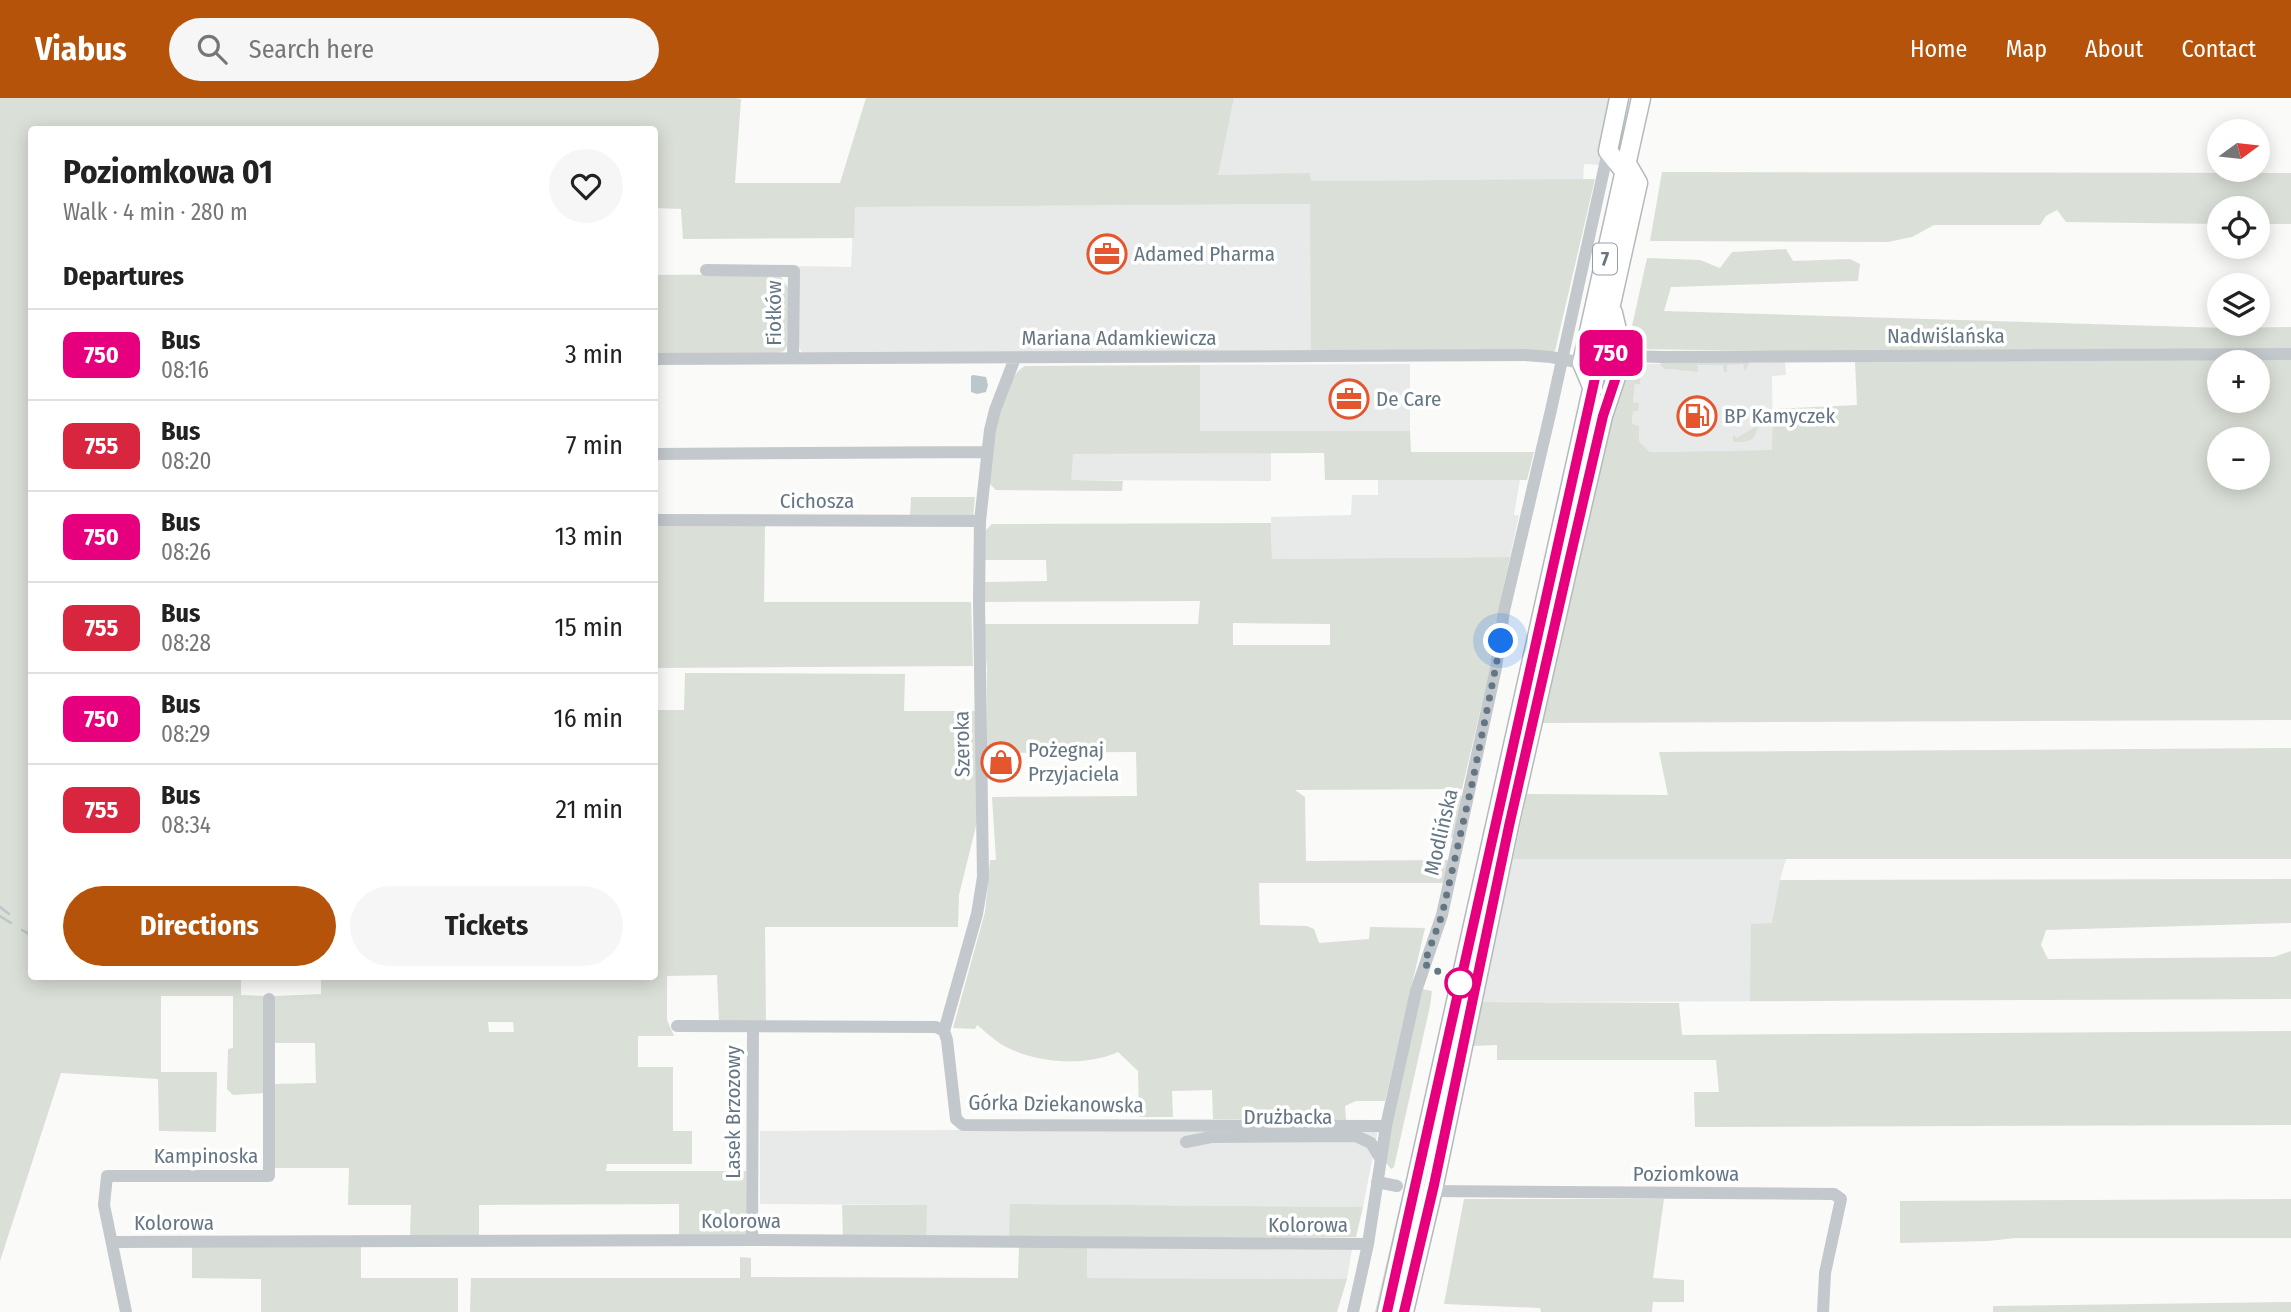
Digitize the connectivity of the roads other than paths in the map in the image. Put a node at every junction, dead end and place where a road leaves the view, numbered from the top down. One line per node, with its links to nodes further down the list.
1 (1619, 98): 3 (highway)
2 (1641, 98): 4 (highway, 7)
3 (1606, 157): 4 (highway); 13 (street, Modlińska)
4 (1628, 174): 6 (highway, 7); 7 (highway, 7)
5 (706, 270): 11 (street, Fiołków)
6 (1611, 306): 8 (highway, 7); 10 (highway)
7 (1588, 338): 8 (street); 15 (highway, 7)
8 (1601, 351): 10 (street, Nadwiślańska); 16 (highway, 7)
9 (2291, 354): 10 (street, Nadwiślańska)
10 (1623, 356): 29 (highway)
11 (793, 358): 12 (street, Mariana Adamkiewicza); 14 (street, Mariana Adamkiewicza)
12 (1015, 358): 13 (street, Mariana Adamkiewicza); 17 (street, Szeroka)
13 (1561, 358): 15 (street, Mariana Adamkiewicza); 25 (street, Modlińska)
14 (658, 359)
15 (1582, 363): 16 (highway)
16 (1593, 389): 29 (highway, 7)
17 (986, 452): 18 (street); 20 (street, Szeroka)
18 (658, 454)
19 (658, 520): 20 (street, Cichosza)
20 (980, 520): 24 (street, Szeroka)
21 (269, 999): 31 (street, Kampinoska)
22 (677, 1026): 23 (street)
23 (753, 1027): 24 (street); 30 (street, Lasek Brzozowy)
24 (944, 1031): 25 (street, Górka Dziekanowska)
25 (1386, 1126): 27 (street, Modlińska)
26 (1186, 1142): 27 (street, Drużbacka)
27 (1380, 1157): 28 (street, Modlińska)
28 (1377, 1182): 29 (street); 32 (street, Modlińska)
29 (1415, 1189): 35 (highway, 7); 36 (highway); 37 (street, Poziomkowa)
30 (752, 1240): 31 (street, Kolorowa); 32 (street, Kolorowa)
31 (113, 1242): 33 (street, Kampinoska)
32 (1368, 1244): 34 (street, Modlińska)
33 (126, 1312)
34 (1353, 1312)
35 (1387, 1312)
36 (1404, 1312)
37 (1823, 1312)

